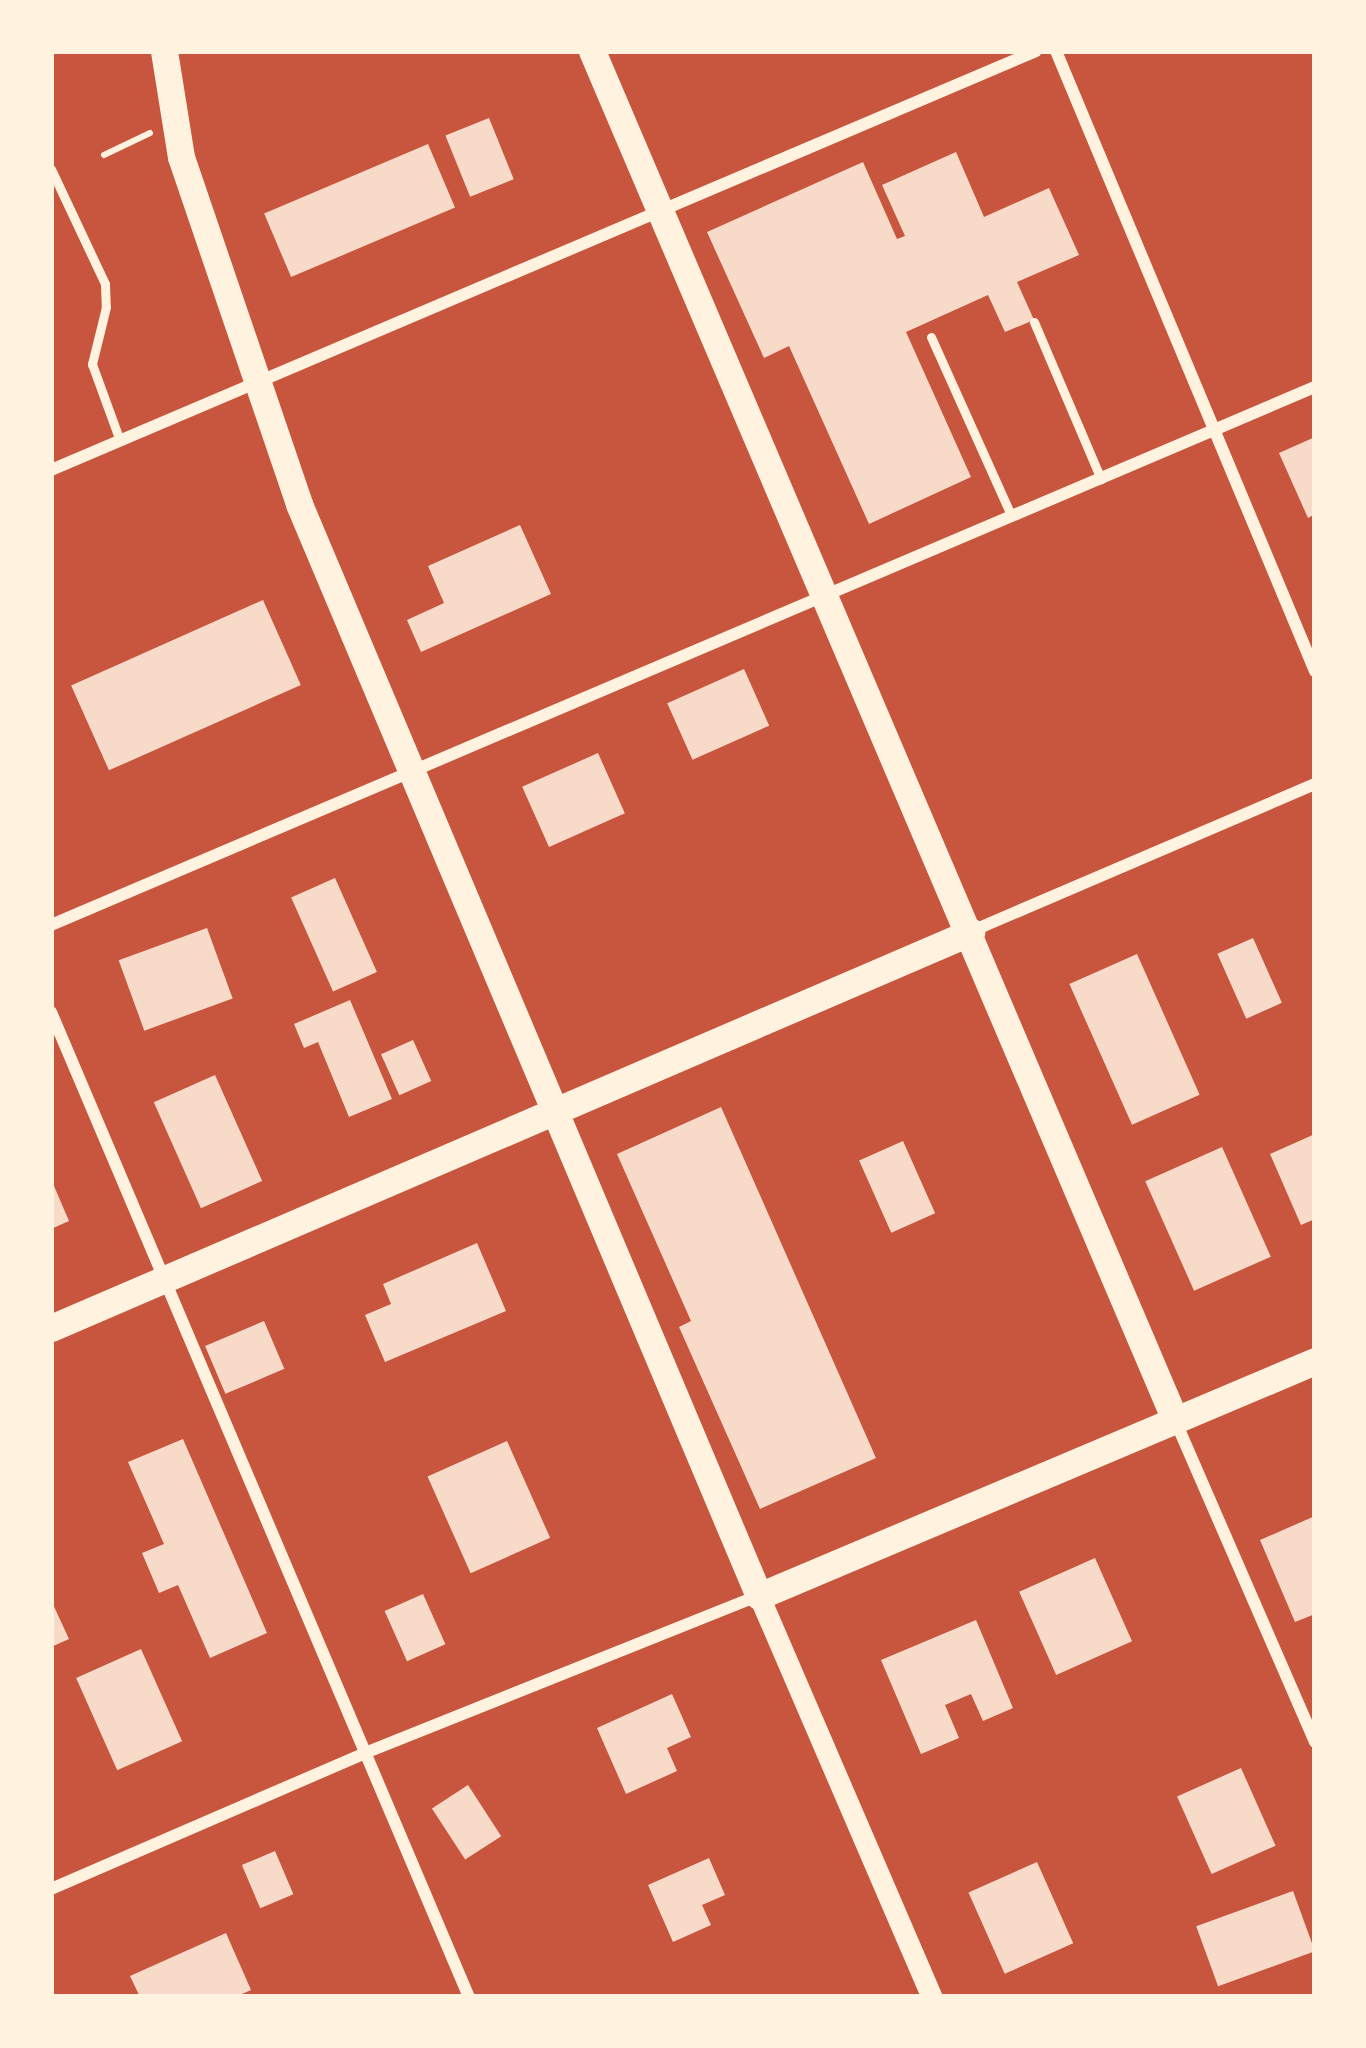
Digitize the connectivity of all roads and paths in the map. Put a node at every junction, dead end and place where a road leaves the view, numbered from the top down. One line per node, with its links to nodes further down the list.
1 (164, 51): 11 (main road)
2 (592, 51): 8 (main road)
3 (1036, 51): 8 (street)
4 (1056, 51): 13 (street)
5 (156, 130): 6 (path)
6 (104, 154)
7 (51, 169): 14 (lane)
8 (662, 210): 11 (street); 18 (main road)
9 (1034, 322): 16 (lane)
10 (932, 337): 17 (lane)
11 (254, 383): 14 (street); 20 (main road)
12 (1315, 387): 13 (street)
13 (1214, 430): 16 (street); 19 (street)
14 (120, 441): 15 (street)
15 (51, 470)
16 (1100, 479): 17 (street)
17 (1012, 517): 18 (street)
18 (828, 596): 20 (street); 23 (main road)
19 (1315, 671)
20 (412, 774): 22 (street); 25 (main road)
21 (1315, 784): 23 (street)
22 (51, 925)
23 (971, 932): 25 (main road); 29 (main road)
24 (51, 1012): 26 (street)
25 (559, 1110): 26 (main road); 30 (main road)
26 (165, 1280): 27 (main road); 32 (street)
27 (51, 1328)
28 (1315, 1361): 29 (main road)
29 (1175, 1420): 30 (main road); 31 (street)
30 (759, 1596): 32 (street); 35 (street)
31 (1315, 1742)
32 (365, 1753): 33 (street); 34 (street)
33 (51, 1889)
34 (469, 1997)
35 (932, 1997)

